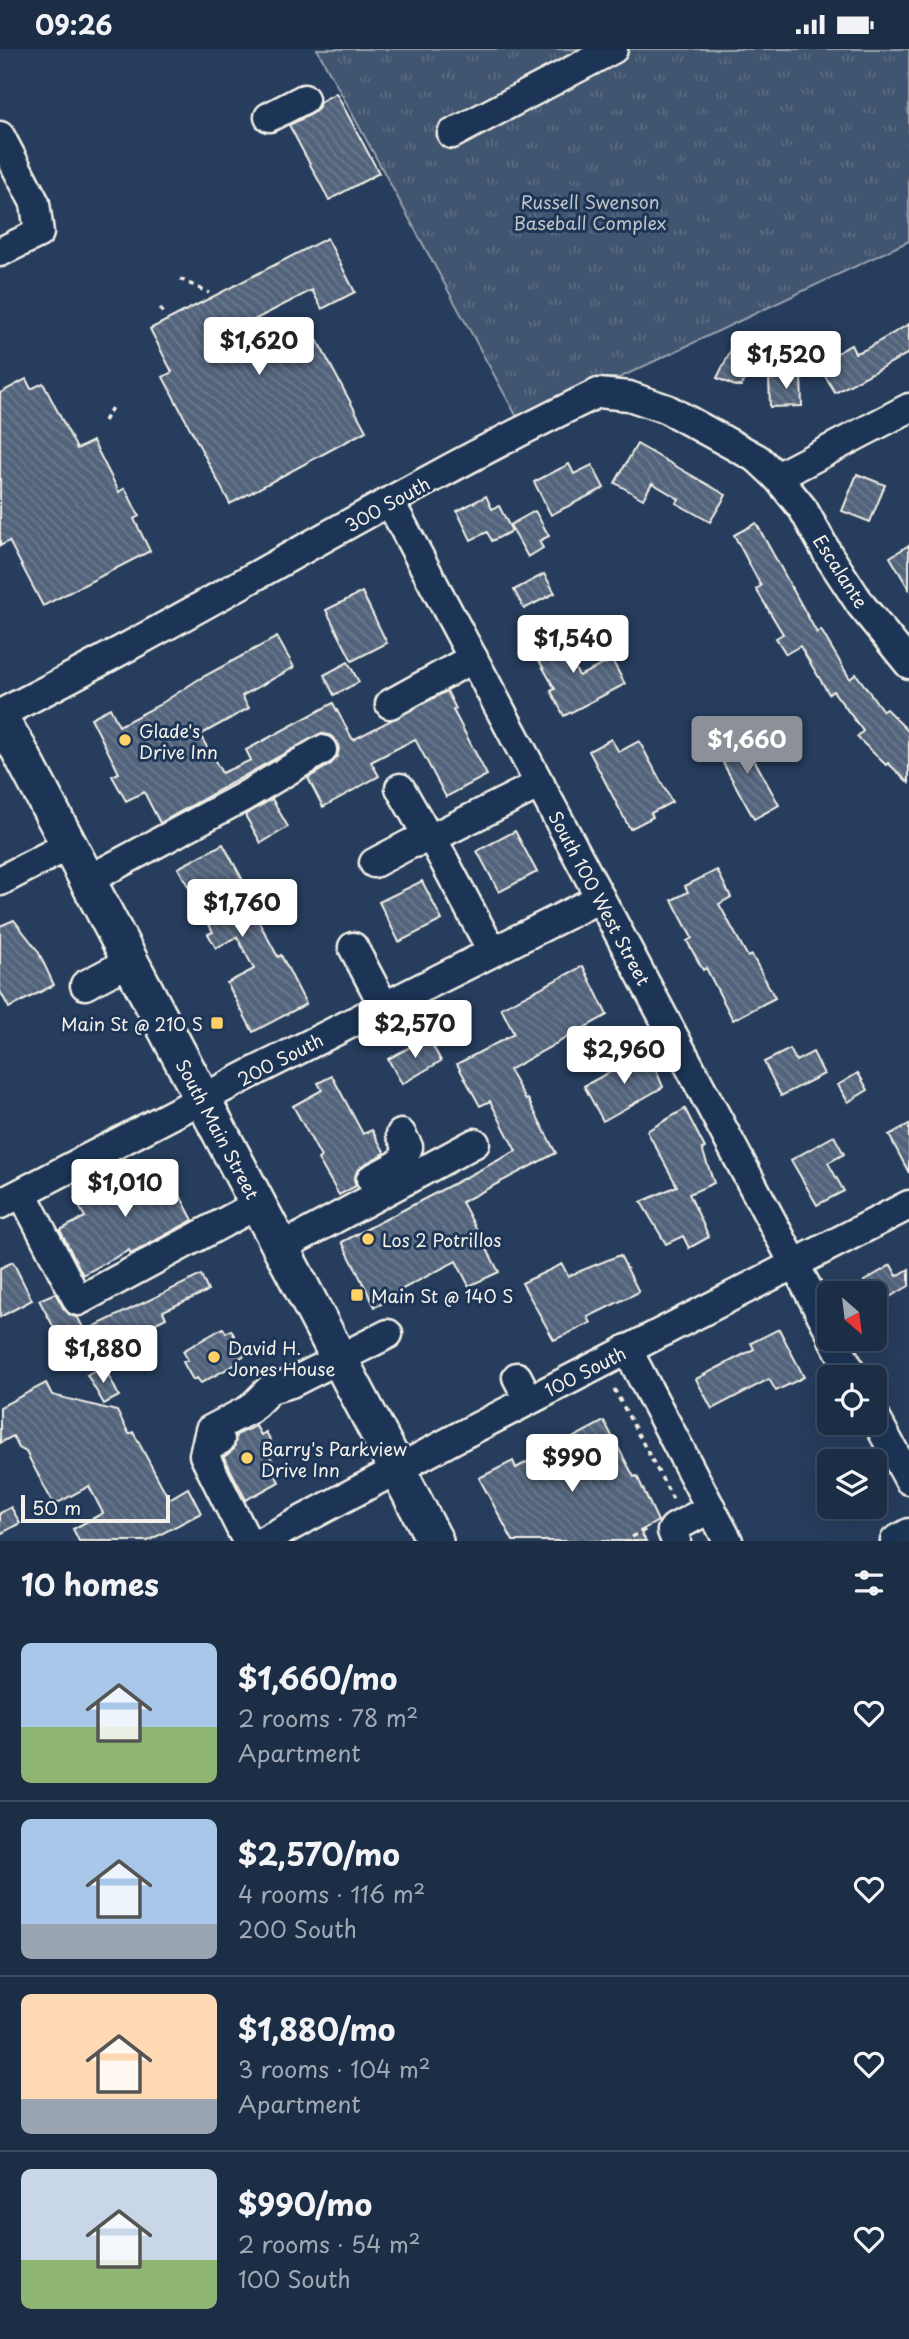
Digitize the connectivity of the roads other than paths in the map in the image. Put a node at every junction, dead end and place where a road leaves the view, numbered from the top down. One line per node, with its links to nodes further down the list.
1 (613, 49): 4 (street)
2 (304, 99): 3 (street)
3 (270, 117)
4 (452, 134)
5 (0, 136): 6 (street)
6 (0, 252)
7 (909, 408): 8 (street)
8 (777, 477): 9 (street, 300 South); 11 (street, Escalante)
9 (390, 502): 10 (street, South 100 West Street); 13 (street, 300 South)
10 (473, 658): 12 (street); 15 (street, South 100 West Street)
11 (909, 664)
12 (390, 703)
13 (0, 716): 18 (main road, South Main Street)
14 (322, 750): 20 (street)
15 (540, 785): 17 (street); 22 (street, South 100 West Street)
16 (400, 788): 17 (street)
17 (432, 838): 19 (street); 24 (street)
18 (69, 845): 20 (main road, South Main Street); 21 (street)
19 (374, 863)
20 (88, 880): 25 (main road, South Main Street)
21 (0, 881)
22 (600, 898): 24 (street, 200 South); 34 (street, South 100 West Street)
23 (353, 947): 27 (street)
24 (492, 951): 27 (street, 200 South)
25 (129, 962): 26 (street); 28 (main road, South Main Street)
26 (85, 985)
27 (384, 1006): 28 (street, 200 South)
28 (202, 1098): 31 (street, 200 South); 33 (main road, South Main Street)
29 (401, 1134): 33 (street)
30 (475, 1143): 33 (street)
31 (11, 1199): 33 (street)
32 (909, 1205): 34 (street, 100 South)
33 (271, 1228): 38 (main road, South Main Street)
34 (794, 1263): 35 (street, South 100 West Street); 37 (street, 100 South)
35 (817, 1306)
36 (388, 1333): 38 (street)
37 (627, 1349): 42 (street, 100 South); 44 (street)
38 (340, 1359): 39 (street); 42 (main road, South Main Street)
39 (285, 1384): 41 (street); 41 (street)
40 (885, 1435): 43 (street)
41 (225, 1437): 47 (street)
42 (397, 1470): 47 (street, 100 South); 48 (main road, South Main Street)
43 (909, 1480)
44 (710, 1508): 45 (street); 49 (street)
45 (681, 1532)
46 (909, 1533): 50 (street)
47 (250, 1536)
48 (435, 1541)
49 (728, 1541)
50 (895, 1541)

